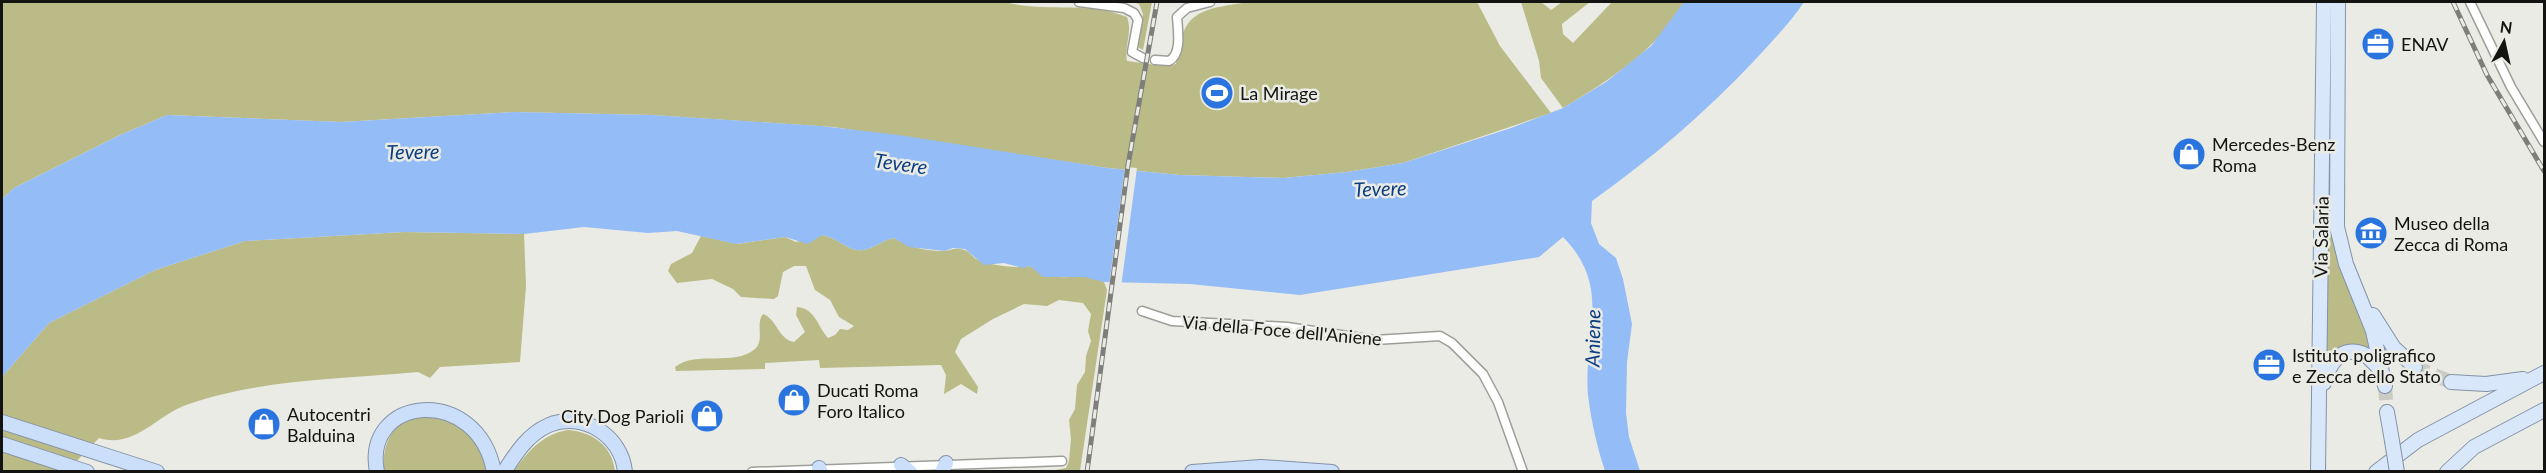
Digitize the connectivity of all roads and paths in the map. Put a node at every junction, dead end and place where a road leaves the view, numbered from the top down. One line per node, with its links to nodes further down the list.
1 (1079, 2): 6 (street)
2 (1210, 2): 7 (street)
3 (2324, 2): 14 (main road, Via Salaria)
4 (2338, 2): 9 (main road, Via Salaria)
5 (2470, 2): 8 (street)
6 (1143, 58)
7 (1155, 60)
8 (2544, 142)
9 (2364, 302): 11 (main road); 14 (main road, Via Salaria)
10 (1142, 311): 34 (street, Via della Foce dell'Aniene)
11 (2415, 366)
12 (2544, 374): 13 (main road); 36 (main road)
13 (2451, 382)
14 (2319, 401): 35 (main road, Via Salaria)
15 (2544, 410): 20 (main road)
16 (2387, 412): 37 (main road, bridge)
17 (2, 422): 26 (highway)
18 (2, 444): 23 (highway)
19 (1062, 461): 21 (street)
20 (2451, 466)
21 (944, 467): 22 (street)
22 (905, 468): 24 (street)
23 (75, 469): 25 (highway)
24 (820, 470): 31 (street)
25 (87, 471)
26 (157, 471)
27 (377, 471): 28 (highway)
28 (494, 471)
29 (504, 471): 30 (highway)
30 (625, 471)
31 (752, 471)
32 (1192, 471): 33 (highway)
33 (1332, 471)
34 (1523, 471)
35 (2318, 471)
36 (2376, 471)
37 (2397, 471)

